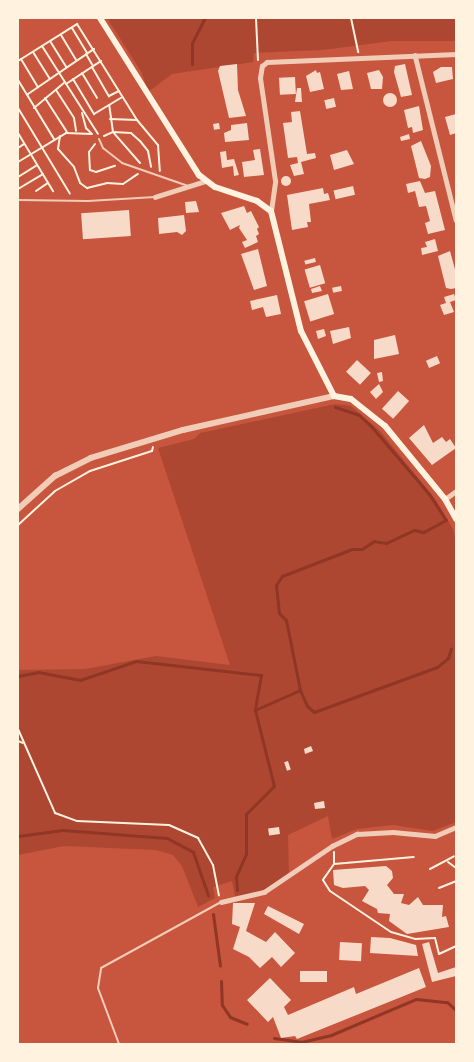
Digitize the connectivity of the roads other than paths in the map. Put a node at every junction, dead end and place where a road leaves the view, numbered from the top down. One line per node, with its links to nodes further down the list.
1 (100, 18): 5 (main road)
2 (456, 54): 3 (street)
3 (415, 55): 9 (street); 10 (street)
4 (99, 139): 6 (lane)
5 (205, 181): 6 (street); 9 (main road)
6 (190, 186): 7 (street)
7 (154, 197): 8 (lane)
8 (18, 200)
9 (271, 211): 11 (main road)
10 (456, 220)
11 (334, 396): 13 (main road); 14 (street)
12 (456, 491): 13 (street)
13 (445, 499): 15 (main road)
14 (18, 509)
15 (456, 519)
16 (456, 827): 17 (street)
17 (221, 902): 18 (lane)
18 (119, 1044)

